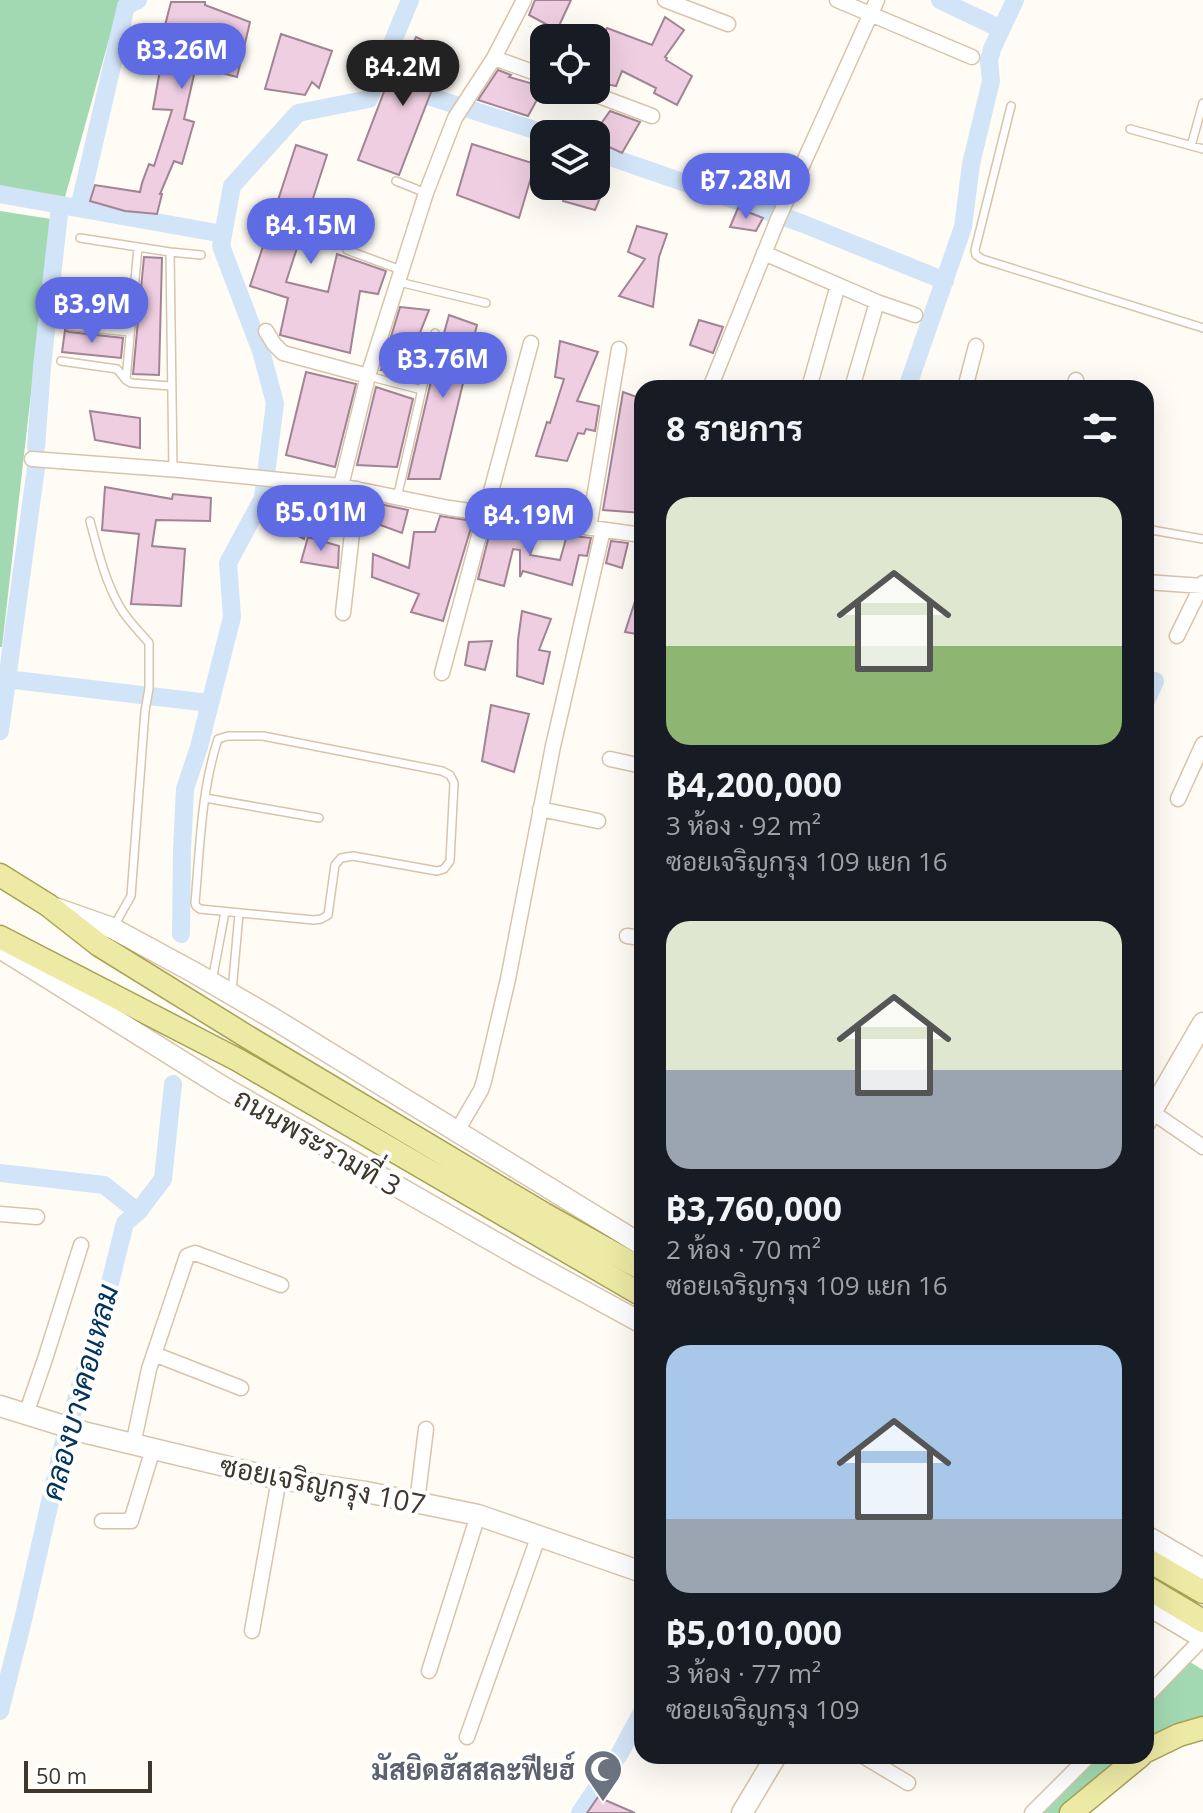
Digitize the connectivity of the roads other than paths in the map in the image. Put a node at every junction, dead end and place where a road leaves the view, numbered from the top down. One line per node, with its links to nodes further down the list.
1 (524, 0): 7 (street)
2 (665, 0): 5 (street)
3 (837, 0): 4 (street)
4 (874, 7): 6 (street); 22 (street)
5 (728, 24)
6 (972, 57)
7 (494, 58): 8 (street); 17 (street)
8 (530, 71)
9 (610, 100): 12 (street)
10 (1203, 103): 14 (lane)
11 (1011, 106): 30 (lane)
12 (652, 116)
13 (1130, 129): 14 (lane)
14 (1191, 146): 15 (lane)
15 (1203, 149)
16 (396, 181): 17 (lane)
17 (426, 193): 24 (street)
18 (80, 238): 19 (lane)
19 (138, 247): 21 (lane); 32 (lane)
20 (347, 250): 24 (lane)
21 (170, 252): 23 (lane); 44 (lane)
22 (764, 253): 25 (street); 40 (street)
23 (201, 255)
24 (399, 276): 27 (lane); 38 (street)
25 (838, 285): 26 (street); 41 (street)
26 (877, 302): 28 (street); 42 (street)
27 (486, 303)
28 (915, 315)
29 (70, 326): 32 (lane)
30 (1203, 328)
31 (266, 331): 38 (street)
32 (130, 332): 39 (lane)
33 (435, 333): 45 (lane)
34 (531, 343): 51 (street)
35 (976, 346): 43 (street)
36 (619, 349): 53 (street)
37 (61, 361): 39 (lane)
38 (368, 376): 45 (lane); 48 (street)
39 (126, 380): 44 (lane)
40 (713, 380)
41 (811, 380)
42 (854, 380)
43 (967, 380)
44 (171, 386): 47 (lane)
45 (422, 390): 50 (lane)
46 (32, 459): 47 (street)
47 (173, 470): 48 (street)
48 (341, 486): 49 (street)
49 (357, 489): 50 (street); 59 (street)
50 (397, 498): 51 (street)
51 (484, 513): 53 (street); 61 (street)
52 (90, 521): 74 (lane)
53 (596, 529): 55 (street); 67 (street)
54 (1154, 530): 56 (lane)
55 (634, 534)
56 (1203, 539)
57 (1154, 582): 58 (street)
58 (1203, 585): 60 (street)
59 (343, 613)
60 (1177, 636)
61 (442, 673)
62 (1203, 744): 66 (street)
63 (610, 759): 64 (street)
64 (634, 764)
65 (205, 798): 68 (lane); 72 (lane); 73 (lane)
66 (1178, 799)
67 (540, 809): 69 (street); 83 (street)
68 (319, 818)
69 (598, 821)
70 (3, 878): 71 (main road, ถนนพระรามที่ 3)
71 (48, 905): 74 (main road, ถนนพระรามที่ 3); 87 (main road, ถนนพระรามที่ 3)
72 (225, 912): 73 (lane); 78 (lane)
73 (239, 914): 79 (lane)
74 (112, 928): 78 (main road, ถนนพระรามที่ 3)
75 (627, 936): 76 (street)
76 (634, 937)
77 (2, 940): 87 (main road, ถนนพระรามที่ 3); 93 (main road, ถนนพระรามที่ 3)
78 (212, 983): 79 (main road, ถนนพระรามที่ 3)
79 (231, 994): 83 (main road, ถนนพระรามที่ 3)
80 (1203, 1023): 81 (main road)
81 (1154, 1107)
82 (1154, 1119): 84 (street)
83 (457, 1131): 88 (main road, ถนนพระรามที่ 3)
84 (1203, 1147)
85 (0, 1214): 86 (street)
86 (37, 1217)
87 (538, 1224): 90 (main road, ถนนพระรามที่ 3); 92 (main road, ถนนพระรามที่ 3)
88 (634, 1240)
89 (81, 1245): 97 (street)
90 (634, 1266)
91 (281, 1285): 94 (street)
92 (634, 1290)
93 (634, 1319)
94 (154, 1354): 95 (street); 99 (street)
95 (241, 1388)
96 (0, 1406): 97 (main road, ซอยเจริญกรุง 107)
97 (26, 1414): 99 (main road, ซอยเจริญกรุง 107)
98 (426, 1429): 101 (street)
99 (143, 1447): 100 (main road, ซอยเจริญกรุง 107); 103 (street)
100 (279, 1479): 101 (main road, ซอยเจริญกรุง 107); 113 (street)
101 (417, 1502): 102 (main road, ซอยเจริญกรุง 107)
102 (478, 1515): 104 (main road, ซอยเจริญกรุง 107); 115 (street)
103 (102, 1521)
104 (539, 1535): 107 (main road, ซอยเจริญกรุง 107); 118 (street)
105 (1154, 1541): 108 (main road)
106 (1154, 1564): 110 (main road)
107 (634, 1569)
108 (1203, 1569)
109 (1154, 1592): 112 (main road)
110 (1203, 1592)
111 (1154, 1609): 114 (main road)
112 (1203, 1621)
113 (252, 1631)
114 (1203, 1638): 116 (street)
115 (429, 1671)
116 (1154, 1689)
117 (1203, 1728): 119 (main road)
118 (467, 1737)
119 (1154, 1747)
120 (771, 1764): 125 (main road)
121 (876, 1764): 124 (street)
122 (1081, 1764): 126 (street)
123 (1130, 1764): 127 (main road)
124 (908, 1783)
125 (742, 1813)
126 (1032, 1813)
127 (1071, 1813)

